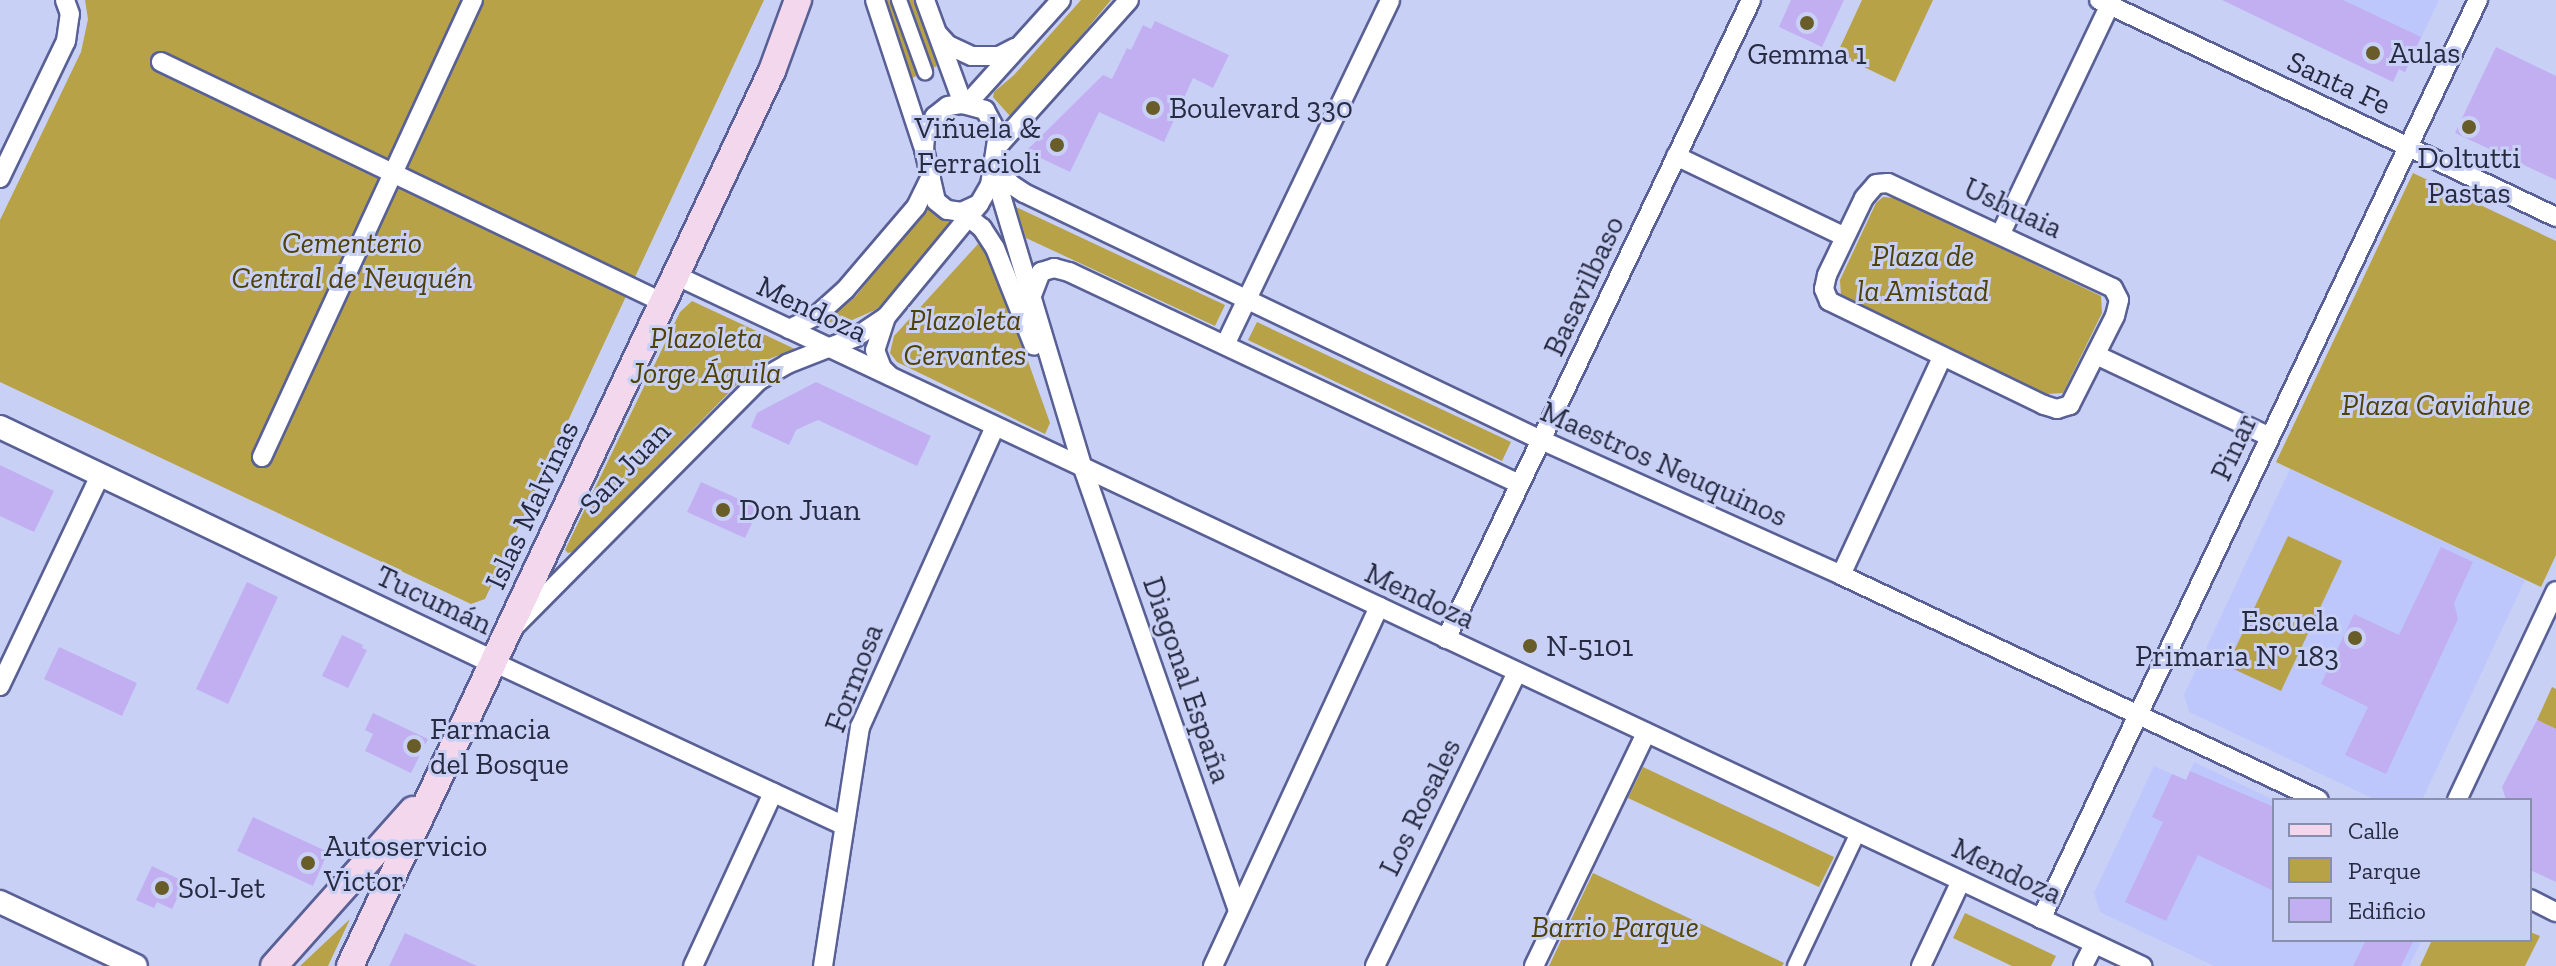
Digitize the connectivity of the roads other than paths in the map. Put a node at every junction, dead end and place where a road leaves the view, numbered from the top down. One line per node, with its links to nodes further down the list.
1 (473, 0): 24 (street)
2 (798, 0): 17 (main road, Islas Malvinas)
3 (817, 0): 17 (main road, Islas Malvinas)
4 (875, 0): 21 (street, Diagonal España)
5 (899, 0): 18 (street)
6 (925, 0): 14 (street, Diagonal España)
7 (1061, 0): 15 (street)
8 (1129, 0): 23 (street)
9 (1390, 0): 32 (street)
10 (1751, 0): 22 (street, Basavilbaso)
11 (2478, 0): 20 (street, Pinar)
12 (65, 1): 26 (street)
13 (2107, 2): 20 (street, Santa Fe); 29 (street)
14 (936, 32): 15 (street); 19 (street, Diagonal España)
15 (1021, 45): 19 (street)
16 (161, 62): 24 (street)
17 (772, 71): 31 (main road, Islas Malvinas)
18 (925, 72)
19 (965, 104): 21 (street); 23 (street, Diagonal España)
20 (2408, 147): 28 (street, Santa Fe); 44 (street, Pinar)
21 (924, 149): 25 (street, Diagonal España)
22 (1676, 156): 30 (street); 45 (street, Basavilbaso)
23 (995, 161): 27 (street); 32 (street, Maestros Neuquinos); 33 (street, Diagonal España)
24 (393, 173): 34 (street); 46 (street)
25 (931, 176): 27 (street, Diagonal España); 36 (street)
26 (0, 178)
27 (970, 211): 35 (street, San Juan); 47 (street, Diagonal España)
28 (2556, 217)
29 (2001, 233): 30 (street, Ushuaia); 39 (street, Ushuaia)
30 (1845, 237): 40 (street, Ushuaia)
31 (675, 275): 34 (main road, Islas Malvinas); 36 (street, Mendoza)
32 (1247, 299): 37 (street); 45 (street, Maestros Neuquinos)
33 (1031, 301): 37 (street); 47 (street, Diagonal España)
34 (662, 302): 53 (main road, Islas Malvinas)
35 (886, 317): 38 (street, San Juan); 41 (street, San Juan)
36 (789, 329): 38 (street, Mendoza)
37 (1225, 345): 49 (street)
38 (827, 347): 41 (street, Mendoza); 53 (street, San Juan)
39 (2096, 355): 40 (street, Ushuaia); 44 (street)
40 (1942, 357): 50 (street)
41 (892, 378): 43 (street, Mendoza)
42 (0, 427): 48 (street, Tucumán)
43 (995, 427): 47 (street, Mendoza); 64 (street, Formosa)
44 (2270, 437): 58 (street, Pinar)
45 (1541, 440): 49 (street, Basavilbaso); 50 (street, Maestros Neuquinos)
46 (262, 457)
47 (1083, 468): 52 (street, Mendoza); 69 (street, Diagonal España)
48 (100, 475): 55 (street, Tucumán); 57 (street)
49 (1520, 484): 54 (street, Basavilbaso)
50 (1841, 575): 58 (street, Maestros Neuquinos)
51 (2556, 591): 63 (street)
52 (1379, 607): 54 (street, Mendoza); 69 (street)
53 (506, 636): 55 (main road, Islas Malvinas)
54 (1446, 639): 56 (street, Mendoza)
55 (493, 662): 60 (main road, Islas Malvinas); 61 (street, Tucumán)
56 (1517, 672): 59 (street, Mendoza); 79 (street, Los Rosales)
57 (0, 686)
58 (2138, 714): 62 (street, Maestros Neuquinos); 71 (street, Pinar)
59 (1646, 733): 65 (street, Mendoza); 80 (street)
60 (434, 787): 74 (main road); 75 (main road, Islas Malvinas)
61 (773, 793): 64 (street, Tucumán); 76 (street)
62 (2315, 798)
63 (2458, 798)
64 (843, 825): 77 (street, Formosa)
65 (1858, 833): 66 (street, Mendoza); 81 (street)
66 (1961, 881): 71 (street, Mendoza); 82 (street)
67 (2532, 900): 70 (street)
68 (0, 902): 73 (street)
69 (1238, 911): 78 (street)
70 (2556, 912)
71 (2041, 919): 72 (street, Mendoza)
72 (2094, 944): 83 (street); 84 (street, Mendoza)
73 (136, 966)
74 (274, 966)
75 (350, 966)
76 (693, 966)
77 (823, 966)
78 (1213, 966)
79 (1375, 966)
80 (1534, 966)
81 (1795, 966)
82 (1921, 966)
83 (2083, 966)
84 (2142, 966)

